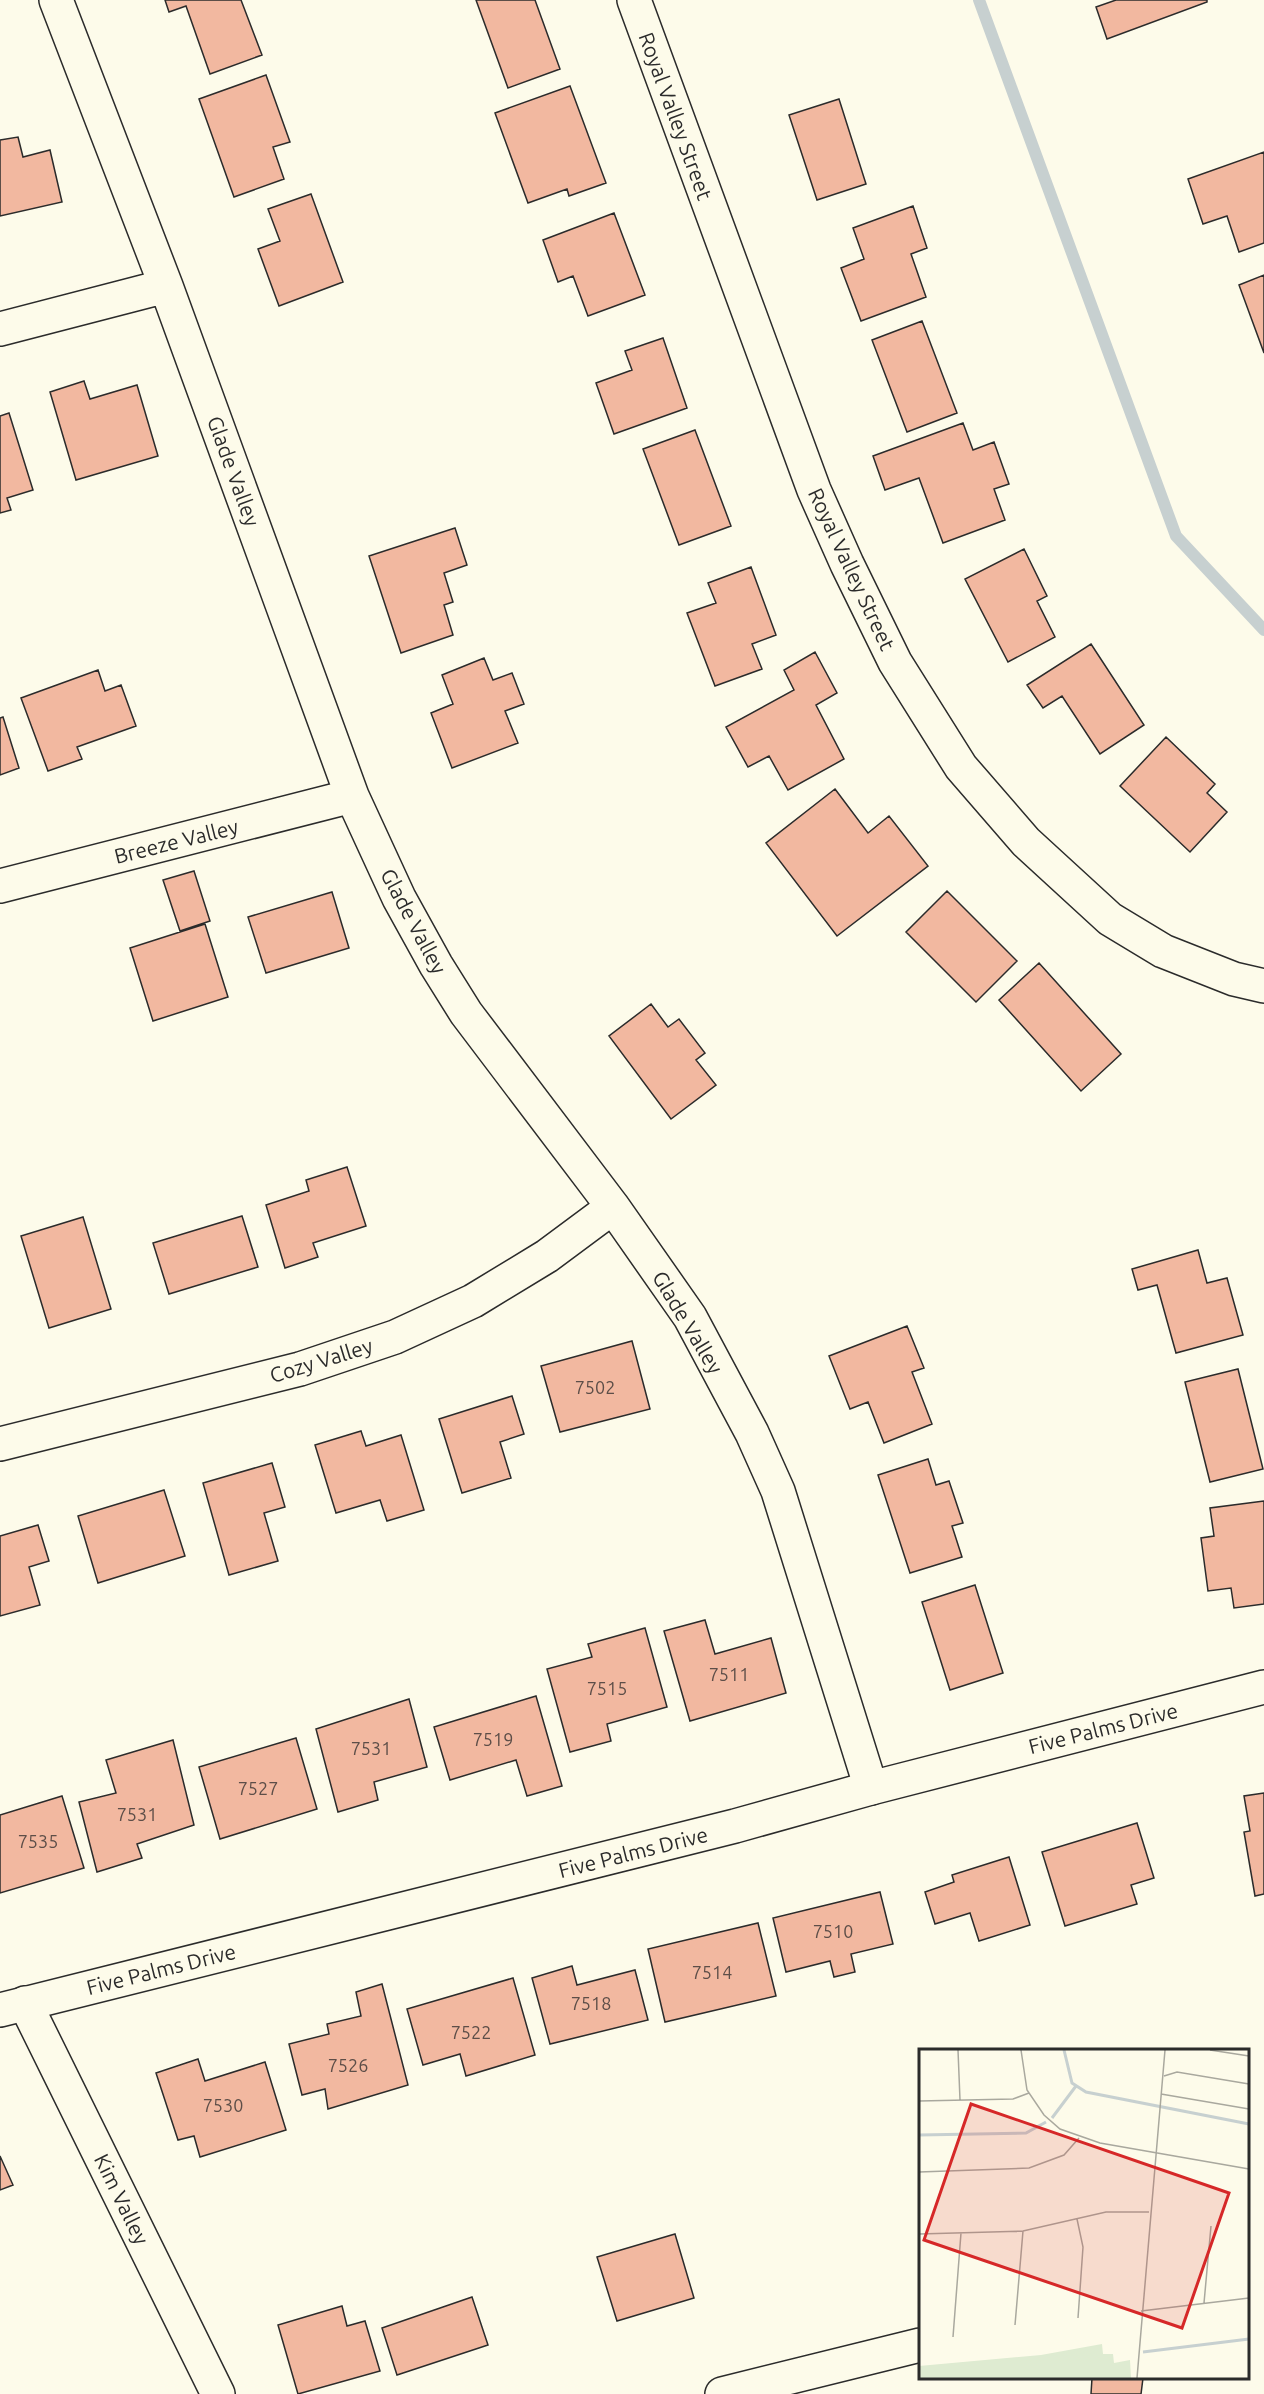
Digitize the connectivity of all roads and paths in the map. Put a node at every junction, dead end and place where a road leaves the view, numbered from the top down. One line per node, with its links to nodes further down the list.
1 (56, 0): 3 (street, Glade Valley)
2 (634, 0): 7 (street, Royal Valley Street)
3 (166, 286): 4 (street); 5 (street, Glade Valley)
4 (0, 329)
5 (352, 796): 6 (street, Breeze Valley); 8 (street, Glade Valley)
6 (0, 886)
7 (1264, 986)
8 (613, 1207): 9 (street, Cozy Valley); 11 (street, Glade Valley)
9 (0, 1444)
10 (1264, 1687): 11 (street, Five Palms Drive)
11 (871, 1788): 12 (street, Five Palms Drive)
12 (12, 2007): 14 (street, Kim Valley)
13 (919, 2345): 15 (street)
14 (218, 2394)
15 (722, 2394)

